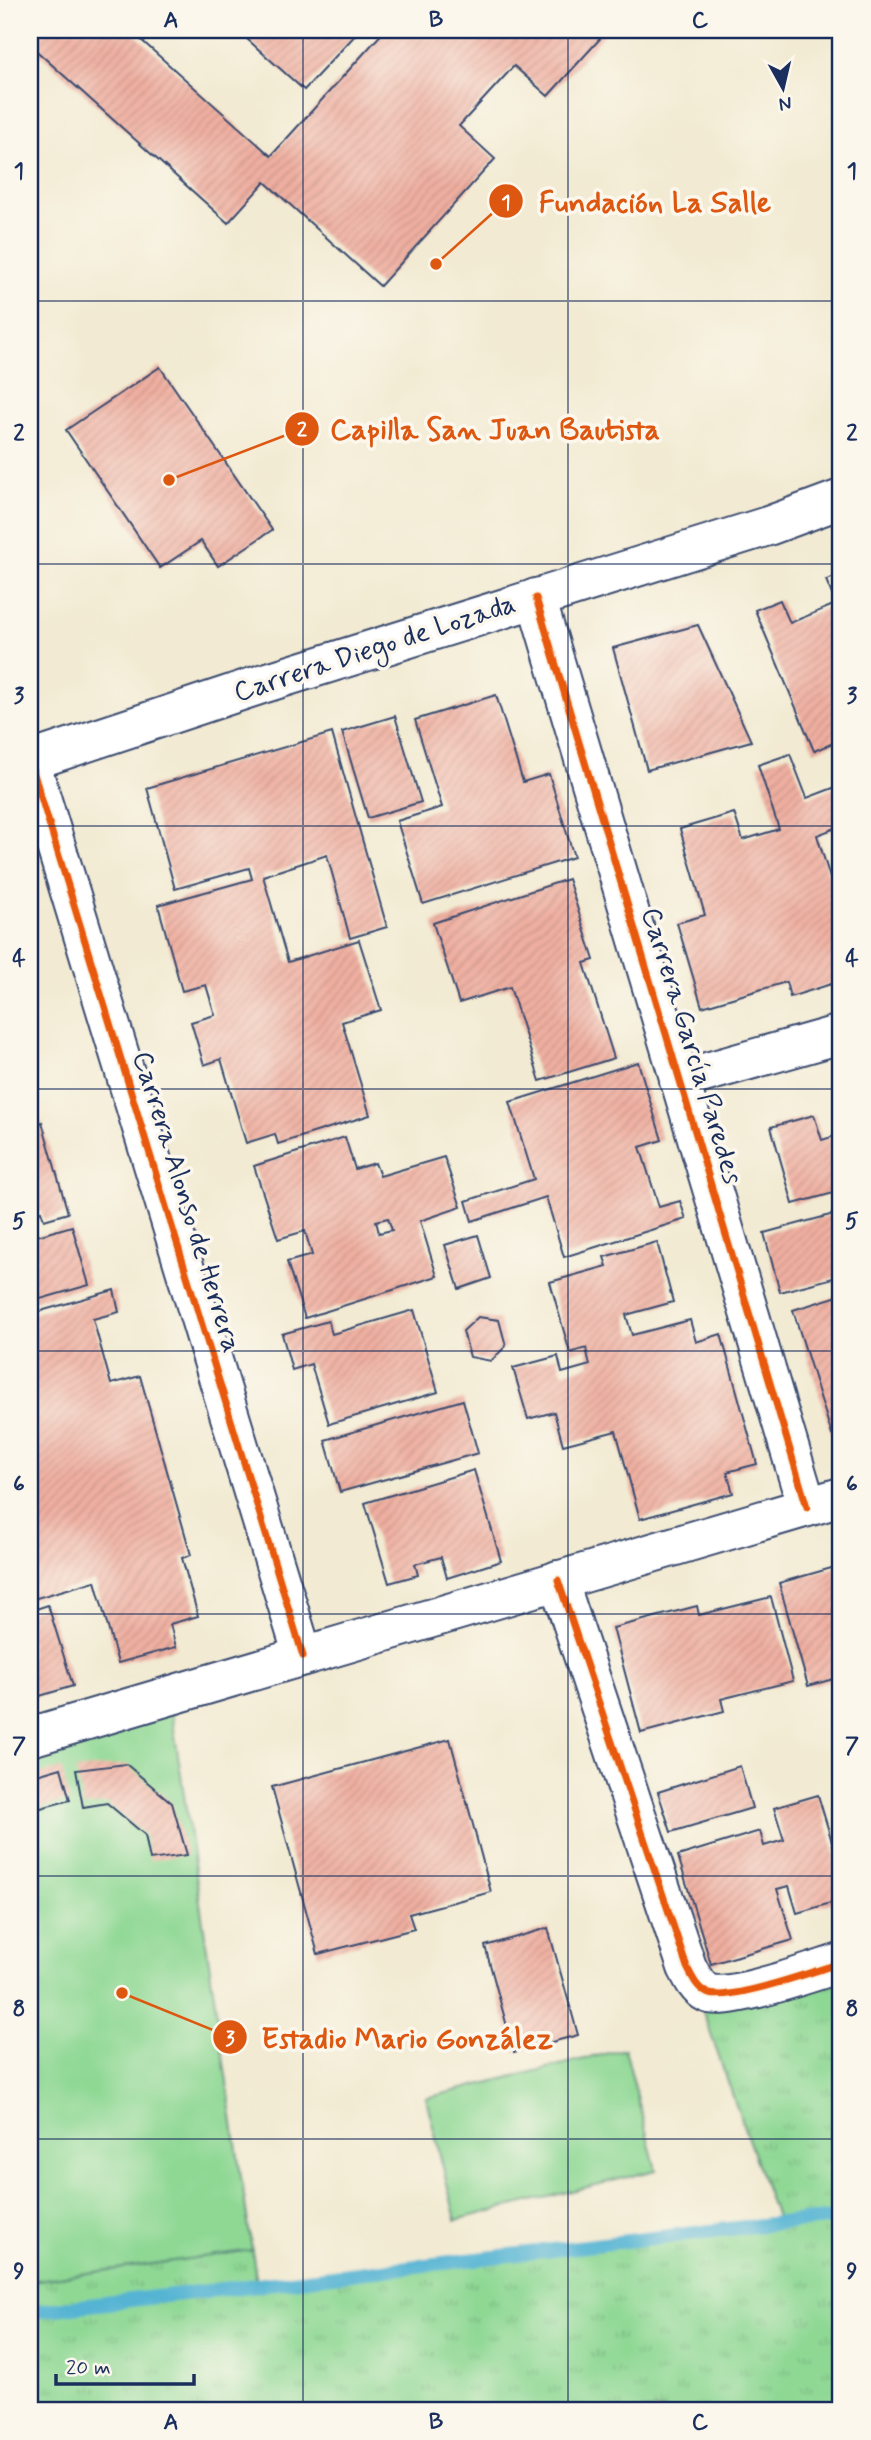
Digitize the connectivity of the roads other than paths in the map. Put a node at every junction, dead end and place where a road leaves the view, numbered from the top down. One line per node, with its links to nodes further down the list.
1 (841, 499): 2 (street, Carrera Diego de Lozada)
2 (536, 598): 3 (street, Carrera Diego de Lozada); 5 (street, Carrera García Paredes)
3 (30, 761): 8 (street, Carrera Alonso de Herrera)
4 (841, 1034): 5 (street)
5 (680, 1080): 6 (street, Carrera García Paredes)
6 (824, 1502): 7 (street)
7 (558, 1580): 8 (street); 10 (street)
8 (303, 1656): 9 (street)
9 (30, 1737)
10 (841, 1963)

